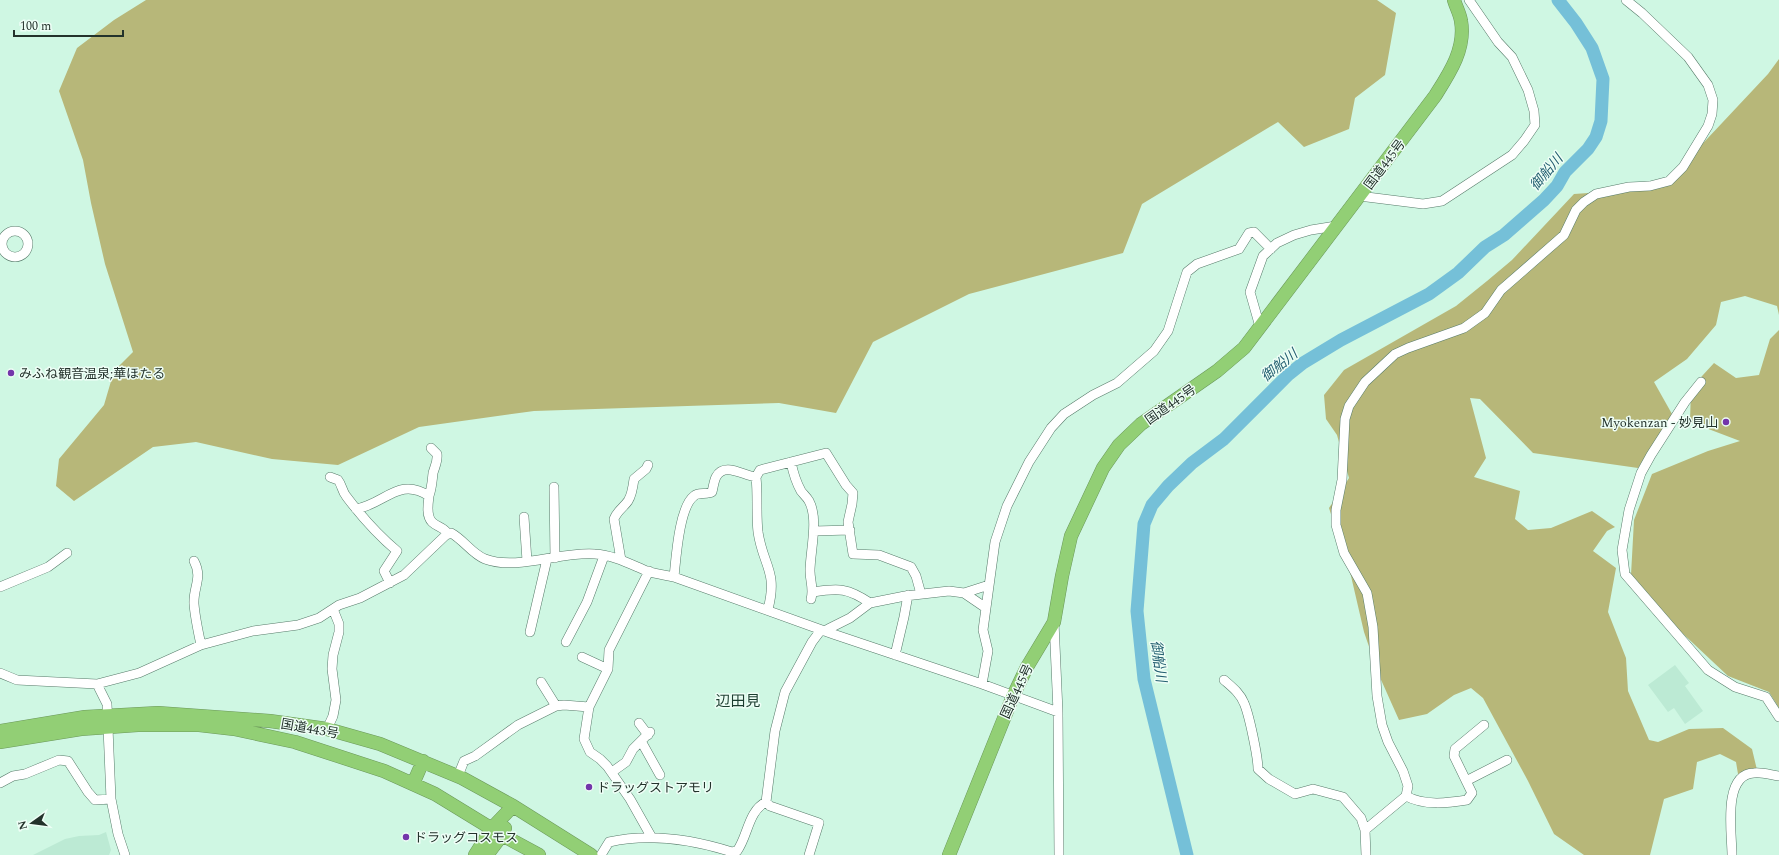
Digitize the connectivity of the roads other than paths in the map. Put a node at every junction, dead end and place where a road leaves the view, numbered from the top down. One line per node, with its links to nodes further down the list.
1 (1454, 0): 4 (highway, 国道445号)
2 (1469, 0): 4 (street)
3 (1626, 0): 74 (street)
4 (1359, 196): 5 (highway, 国道445号)
5 (1336, 226): 6 (street); 7 (highway, 国道445号)
6 (1271, 249): 7 (street); 30 (street)
7 (1260, 327): 39 (highway, 国道445号)
8 (1701, 382): 56 (street)
9 (431, 448): 15 (street)
10 (791, 462): 13 (street); 18 (street); 19 (street)
11 (648, 465): 24 (street)
12 (330, 477): 16 (street)
13 (756, 477): 28 (street); 38 (street)
14 (554, 487): 23 (street)
15 (429, 496): 16 (street); 20 (street)
16 (356, 509): 29 (street)
17 (524, 517): 25 (street)
18 (850, 530): 19 (street); 33 (street)
19 (814, 531): 35 (street)
20 (448, 534): 25 (street); 29 (street)
21 (67, 553): 31 (street)
22 (604, 556): 23 (street); 24 (street); 42 (street)
23 (551, 558): 25 (street); 41 (street)
24 (621, 560): 27 (street)
25 (527, 561)
26 (194, 562): 43 (street)
27 (649, 571): 28 (street); 46 (street)
28 (674, 577): 38 (street)
29 (390, 583): 37 (street)
30 (989, 585): 32 (street); 36 (street)
31 (0, 587)
32 (964, 593): 33 (street); 36 (street)
33 (921, 594): 34 (street)
34 (908, 595): 35 (street); 44 (street)
35 (870, 603): 40 (street)
36 (986, 608): 51 (street)
37 (333, 610): 43 (street); 60 (street)
38 (768, 610): 40 (street)
39 (1054, 622): 52 (highway, 国道445号); 55 (street)
40 (824, 631): 44 (street); 76 (street)
41 (530, 632)
42 (566, 642)
43 (201, 645): 50 (street)
44 (895, 655): 51 (street)
45 (582, 657): 46 (street)
46 (608, 669): 54 (street)
47 (0, 673): 50 (street)
48 (1224, 680): 78 (street)
49 (541, 682): 53 (street)
50 (97, 684): 57 (street)
51 (982, 684): 52 (street)
52 (1013, 696): 55 (street); 88 (highway, 国道445号)
53 (556, 706): 54 (street); 69 (street)
54 (589, 707): 67 (street)
55 (1058, 712): 89 (street)
56 (1779, 717)
57 (108, 721): 60 (highway, 国道443号); 61 (highway, 国道443号); 63 (highway, 国道443号); 64 (highway, 国道443号); 75 (street)
58 (639, 723): 62 (street)
59 (1484, 725): 71 (street)
60 (327, 729): 64 (highway); 66 (highway, 国道443号)
61 (0, 731)
62 (646, 736): 67 (street); 68 (street)
63 (0, 742)
64 (322, 751): 73 (highway, 国道443号)
65 (1507, 760): 71 (street)
66 (423, 761): 69 (highway, 国道443号); 73 (highway)
67 (612, 772): 80 (street)
68 (660, 775)
69 (458, 776): 77 (highway, 国道443号)
70 (1779, 776): 91 (street)
71 (1466, 781): 74 (street)
72 (0, 784): 75 (street)
73 (413, 784): 79 (highway, 国道443号)
74 (1406, 796): 78 (street)
75 (111, 799): 81 (street)
76 (766, 802): 80 (street); 87 (street)
77 (513, 806): 79 (highway); 85 (highway, 国道443号)
78 (1365, 830): 90 (street)
79 (497, 832): 82 (highway); 83 (highway); 84 (highway, 国道443号)
80 (652, 838): 86 (street)
81 (125, 855)
82 (475, 855)
83 (487, 855)
84 (539, 855)
85 (591, 855)
86 (601, 855)
87 (809, 855)
88 (949, 855)
89 (1059, 855)
90 (1366, 855)
91 (1732, 855)

